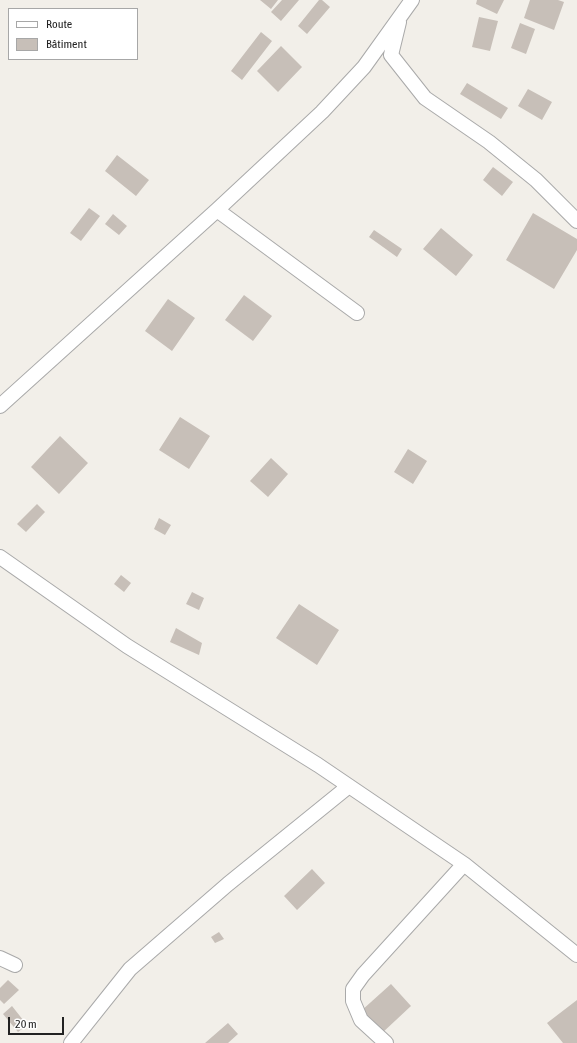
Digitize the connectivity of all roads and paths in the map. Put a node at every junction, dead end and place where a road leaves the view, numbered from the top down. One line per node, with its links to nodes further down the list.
1 (412, 0): 2 (street)
2 (401, 16): 3 (street); 4 (street)
3 (217, 210): 5 (street); 6 (street)
4 (577, 221)
5 (357, 313)
6 (0, 406)
7 (0, 557): 8 (street)
8 (349, 786): 9 (street); 13 (street)
9 (464, 864): 10 (street); 14 (street)
10 (577, 955)
11 (0, 958): 12 (street)
12 (15, 965)
13 (70, 1043)
14 (386, 1043)

